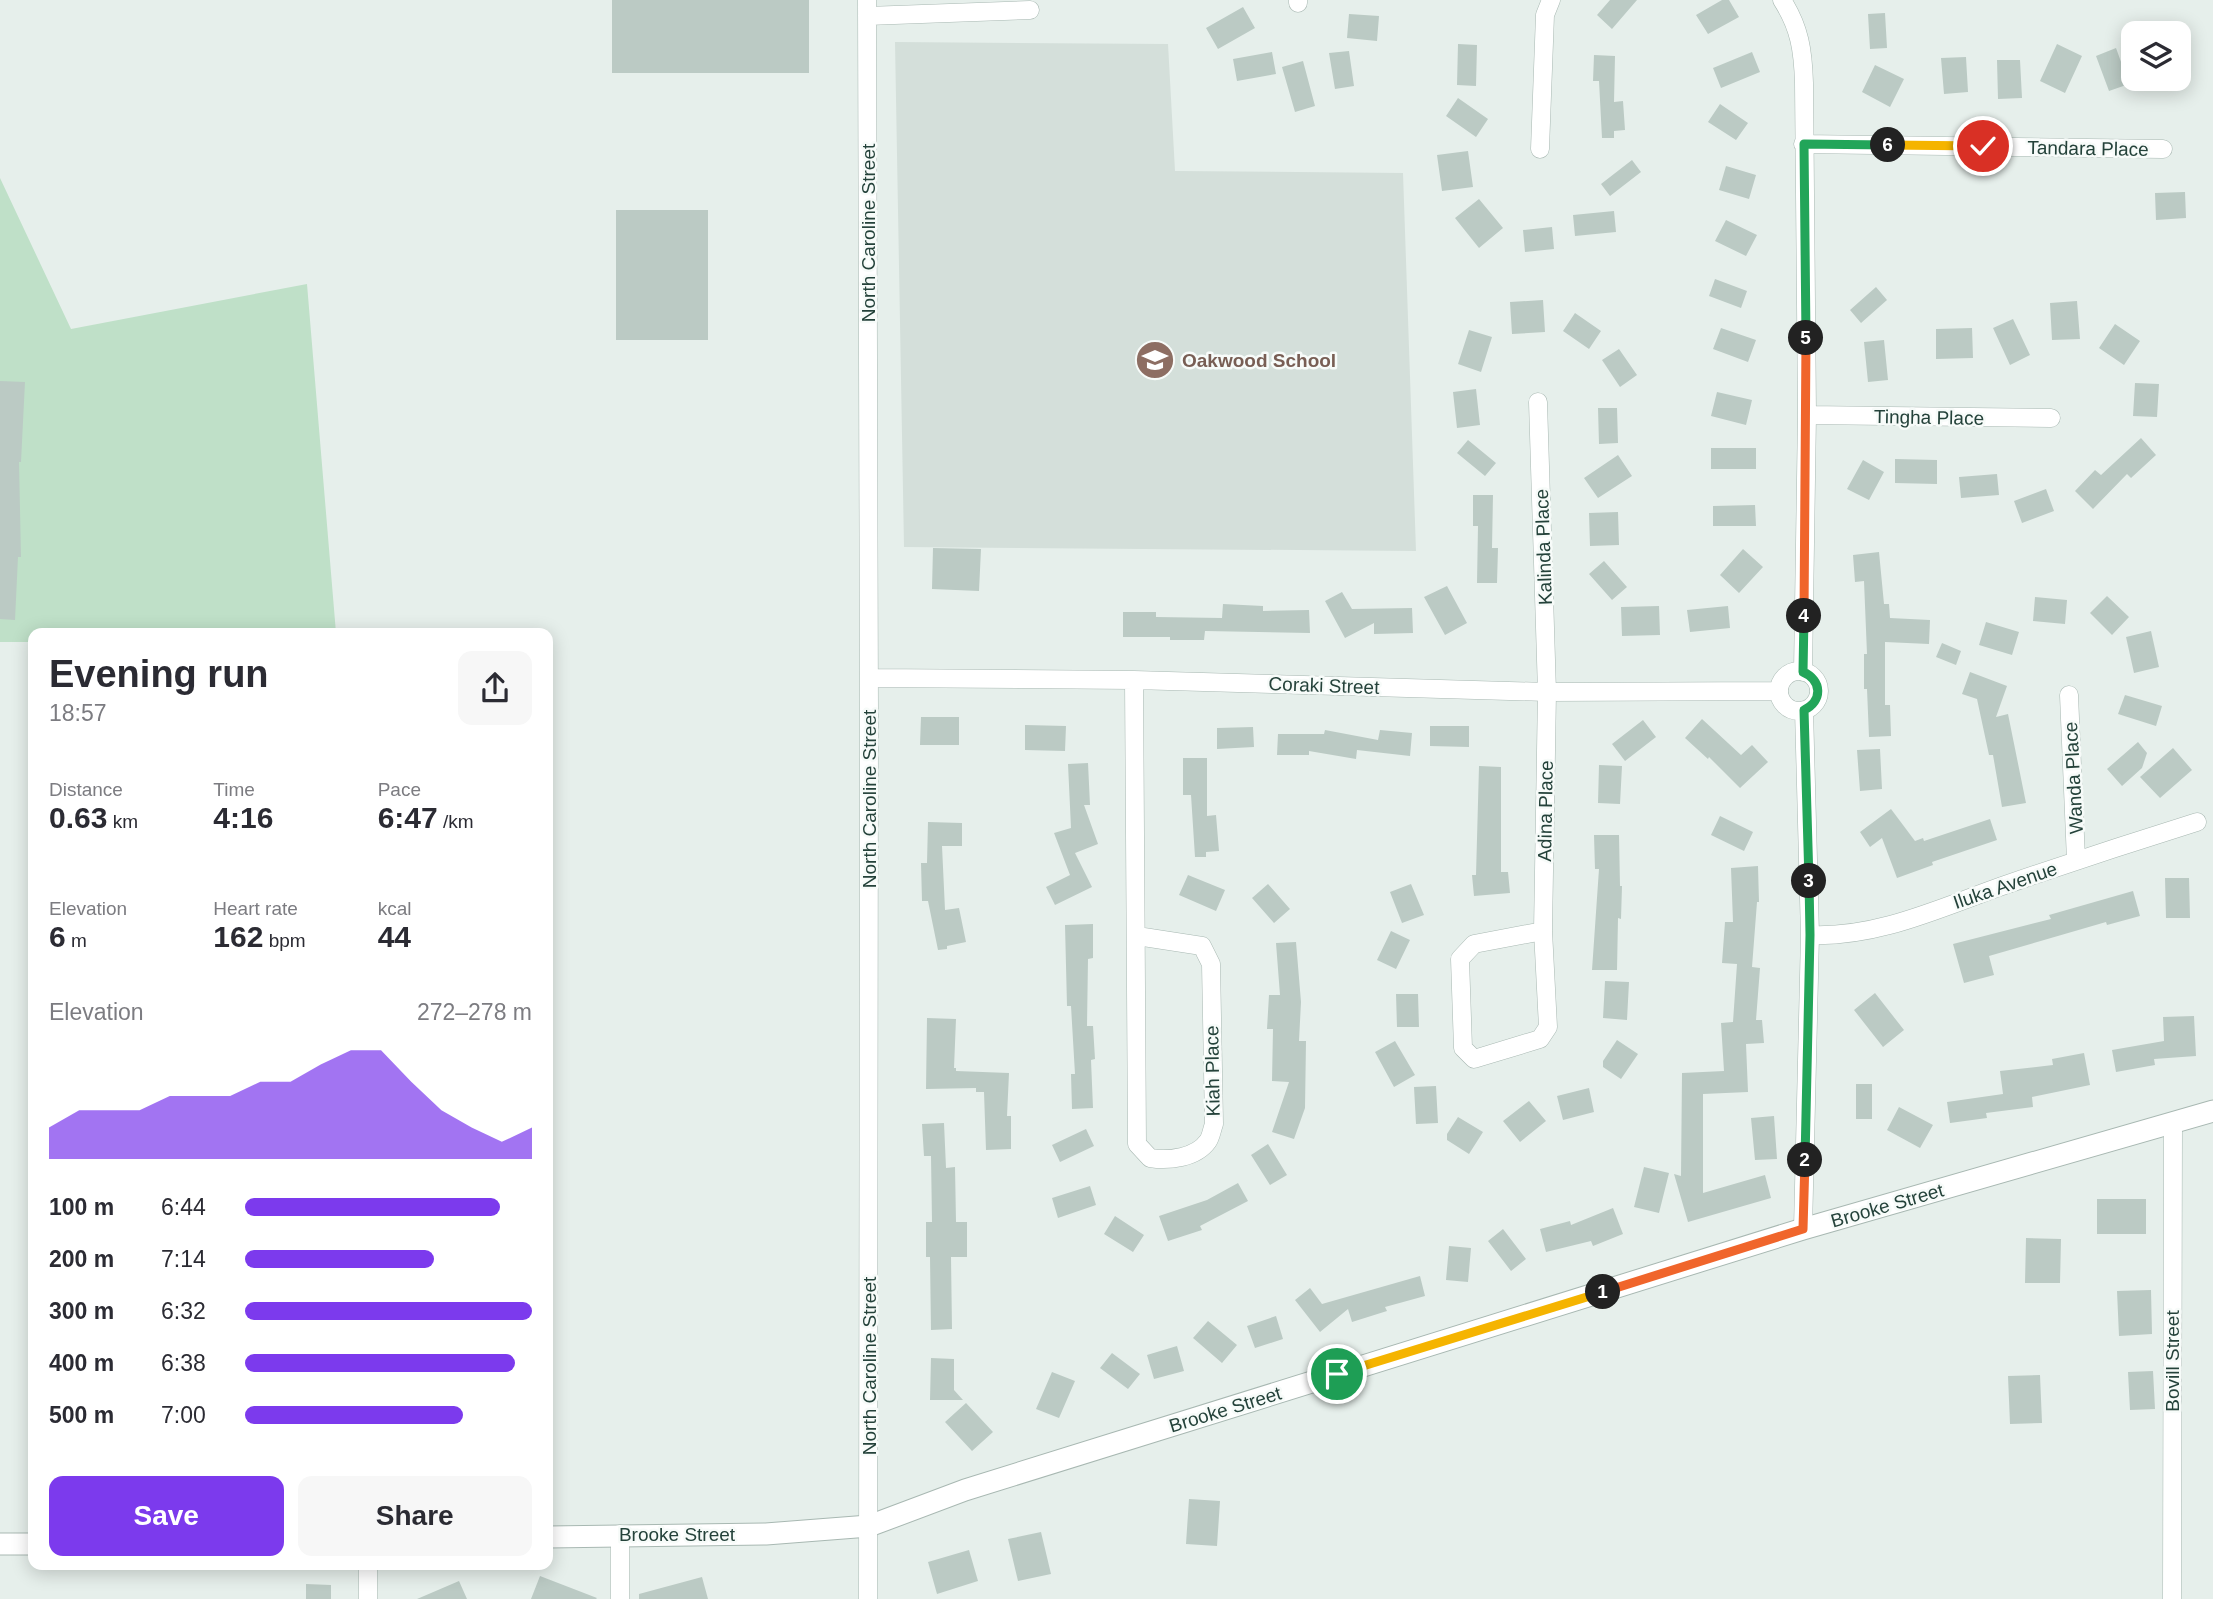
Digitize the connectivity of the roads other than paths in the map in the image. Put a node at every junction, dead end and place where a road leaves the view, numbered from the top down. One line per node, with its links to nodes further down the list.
1 (1551, 0): 6 (street)
2 (1782, 0): 5 (street)
3 (867, 8): 4 (street); 12 (street, North Caroline Street)
4 (1030, 10)
5 (1804, 144): 7 (street, Tandara Place); 9 (street)
6 (1541, 149)
7 (2163, 149)
8 (1538, 402): 15 (street, Kalinda Place)
9 (1807, 415): 10 (street, Tingha Place); 11 (street)
10 (2050, 418)
11 (1803, 672): 14 (street); 17 (street)
12 (869, 678): 13 (street, Coraki Street); 26 (street, North Caroline Street)
13 (1134, 680): 15 (street, Coraki Street); 22 (street, Kiah Place)
14 (1779, 691): 15 (street, Coraki Street); 17 (street)
15 (1547, 692): 20 (street, Adina Place)
16 (2069, 695): 19 (street, Wanda Place)
17 (1804, 710): 21 (street)
18 (2197, 822): 19 (street, Iluka Avenue)
19 (2077, 860): 21 (street, Iluka Avenue)
20 (1543, 931): 20 (street, Adina Place)
21 (1810, 935): 25 (street)
22 (1136, 936): 22 (street, Kiah Place)
23 (2213, 1111): 24 (street, Brooke Street)
24 (2173, 1122): 25 (street, Brooke Street); 35 (street, Bovill Street)
25 (1803, 1229): 26 (street, Brooke Street)
26 (869, 1526): 27 (street, Brooke Street); 34 (street, North Caroline Street)
27 (620, 1534): 28 (street, Brooke Street); 33 (street)
28 (553, 1537)
29 (0, 1544): 30 (street)
30 (28, 1544)
31 (368, 1570): 32 (street)
32 (368, 1599)
33 (620, 1599)
34 (868, 1599)
35 (2172, 1599)

